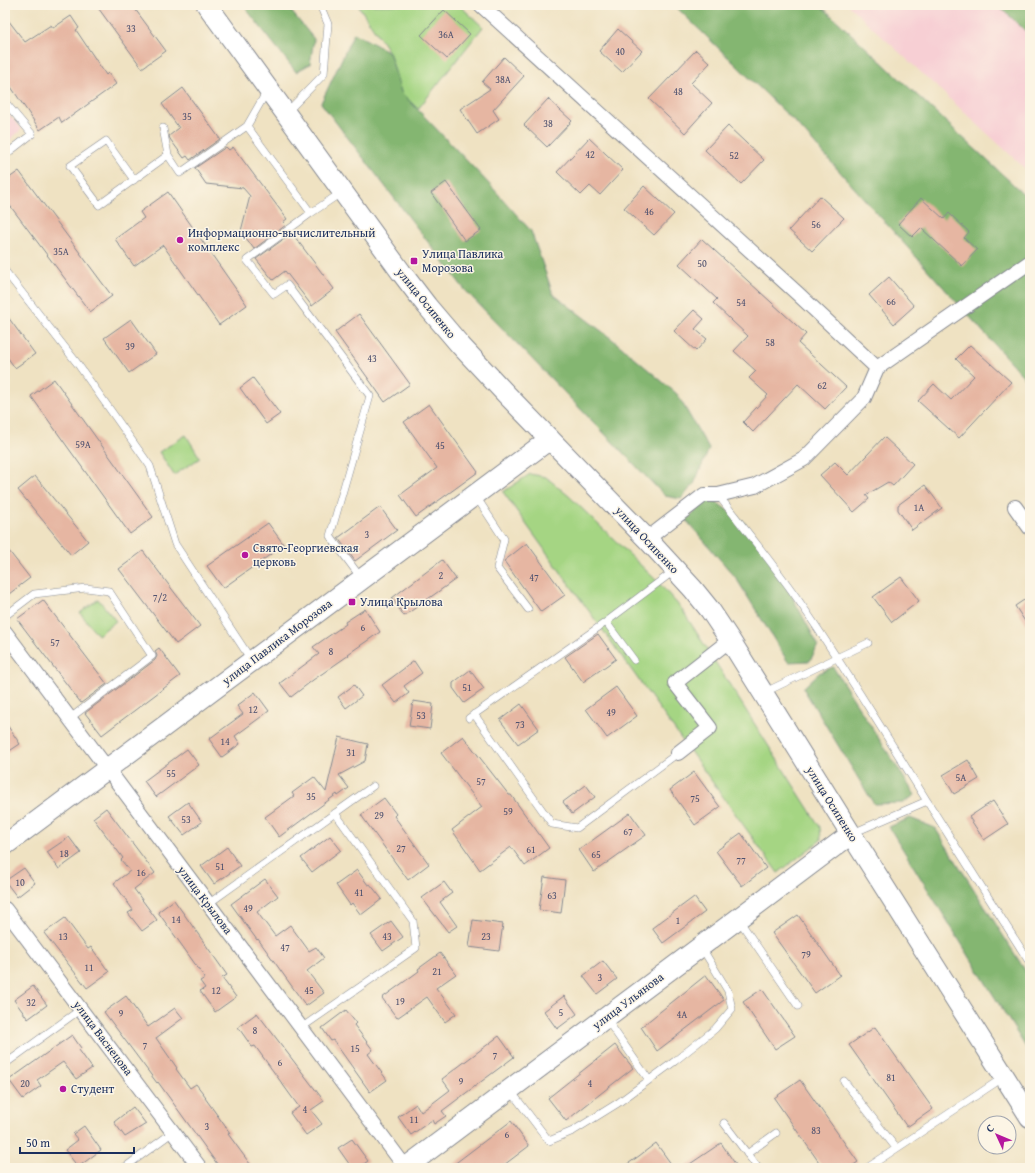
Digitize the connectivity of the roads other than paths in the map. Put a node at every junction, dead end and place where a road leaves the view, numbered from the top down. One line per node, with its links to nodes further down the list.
1 (207, 5): 4 (main road, улица Осипенко)
2 (320, 5): 6 (lane)
3 (481, 5): 16 (street)
4 (268, 89): 6 (main road, улица Осипенко); 7 (lane)
5 (5, 102): 9 (lane)
6 (285, 113): 12 (main road, улица Осипенко)
7 (247, 126): 10 (lane); 13 (lane)
8 (163, 128): 10 (lane)
9 (5, 155)
10 (168, 155): 11 (lane)
11 (134, 180): 11 (lane)
12 (342, 192): 13 (lane); 17 (main road, улица Осипенко)
13 (311, 213): 24 (lane)
14 (1030, 262): 16 (street)
15 (5, 271): 33 (lane)
16 (877, 368): 19 (street)
17 (550, 439): 18 (main road, улица Павлика Морозова); 22 (main road, улица Осипенко)
18 (475, 495): 24 (main road, улица Павлика Морозова); 25 (lane)
19 (718, 495): 22 (street); 31 (lane)
20 (1015, 507): 21 (street)
21 (1030, 528)
22 (647, 539): 23 (main road, улица Осипенко)
23 (676, 570): 27 (lane); 28 (main road, улица Осипенко)
24 (362, 579): 33 (main road, улица Павлика Морозова)
25 (528, 609)
26 (5, 616): 35 (lane)
27 (606, 622): 32 (lane); 36 (lane)
28 (730, 640): 34 (main road, улица Осипенко); 36 (street)
29 (8, 641): 35 (street, улица Крылова)
30 (868, 644): 31 (lane)
31 (837, 658): 34 (lane); 39 (lane)
32 (634, 660)
33 (252, 661): 37 (main road, улица Павлика Морозова)
34 (763, 693): 41 (main road, улица Осипенко)
35 (69, 719): 37 (street, улица Крылова)
36 (678, 753)
37 (106, 769): 42 (main road, улица Павлика Морозова); 43 (street, улица Крылова)
38 (373, 786): 40 (lane)
39 (926, 801): 41 (lane); 47 (lane)
40 (335, 813): 43 (lane); 51 (lane)
41 (851, 834): 45 (main road, улица Ульянова); 53 (main road, улица Осипенко)
42 (5, 845)
43 (208, 904): 51 (street, улица Крылова)
44 (5, 909): 49 (street, улица Васнецова)
45 (738, 918): 46 (main road, улица Ульянова); 48 (lane)
46 (701, 946): 50 (main road, улица Ульянова); 54 (lane)
47 (1030, 963)
48 (798, 1006)
49 (81, 1009): 52 (lane); 59 (street, улица Васнецова)
50 (605, 1018): 54 (lane); 56 (main road, улица Ульянова)
51 (301, 1028): 65 (street, улица Крылова)
52 (5, 1064)
53 (1004, 1077): 57 (main road, улица Осипенко); 61 (lane)
54 (649, 1080): 56 (lane)
55 (844, 1081): 61 (lane)
56 (510, 1090): 65 (main road, улица Ульянова)
57 (1030, 1118)
58 (724, 1123): 62 (lane)
59 (173, 1132): 63 (lane); 64 (street, улица Васнецова)
60 (776, 1133): 62 (lane)
61 (896, 1148): 67 (lane)
62 (748, 1154): 66 (lane)
63 (124, 1168)
64 (200, 1168)
65 (405, 1168)
66 (758, 1168)
67 (867, 1168)

